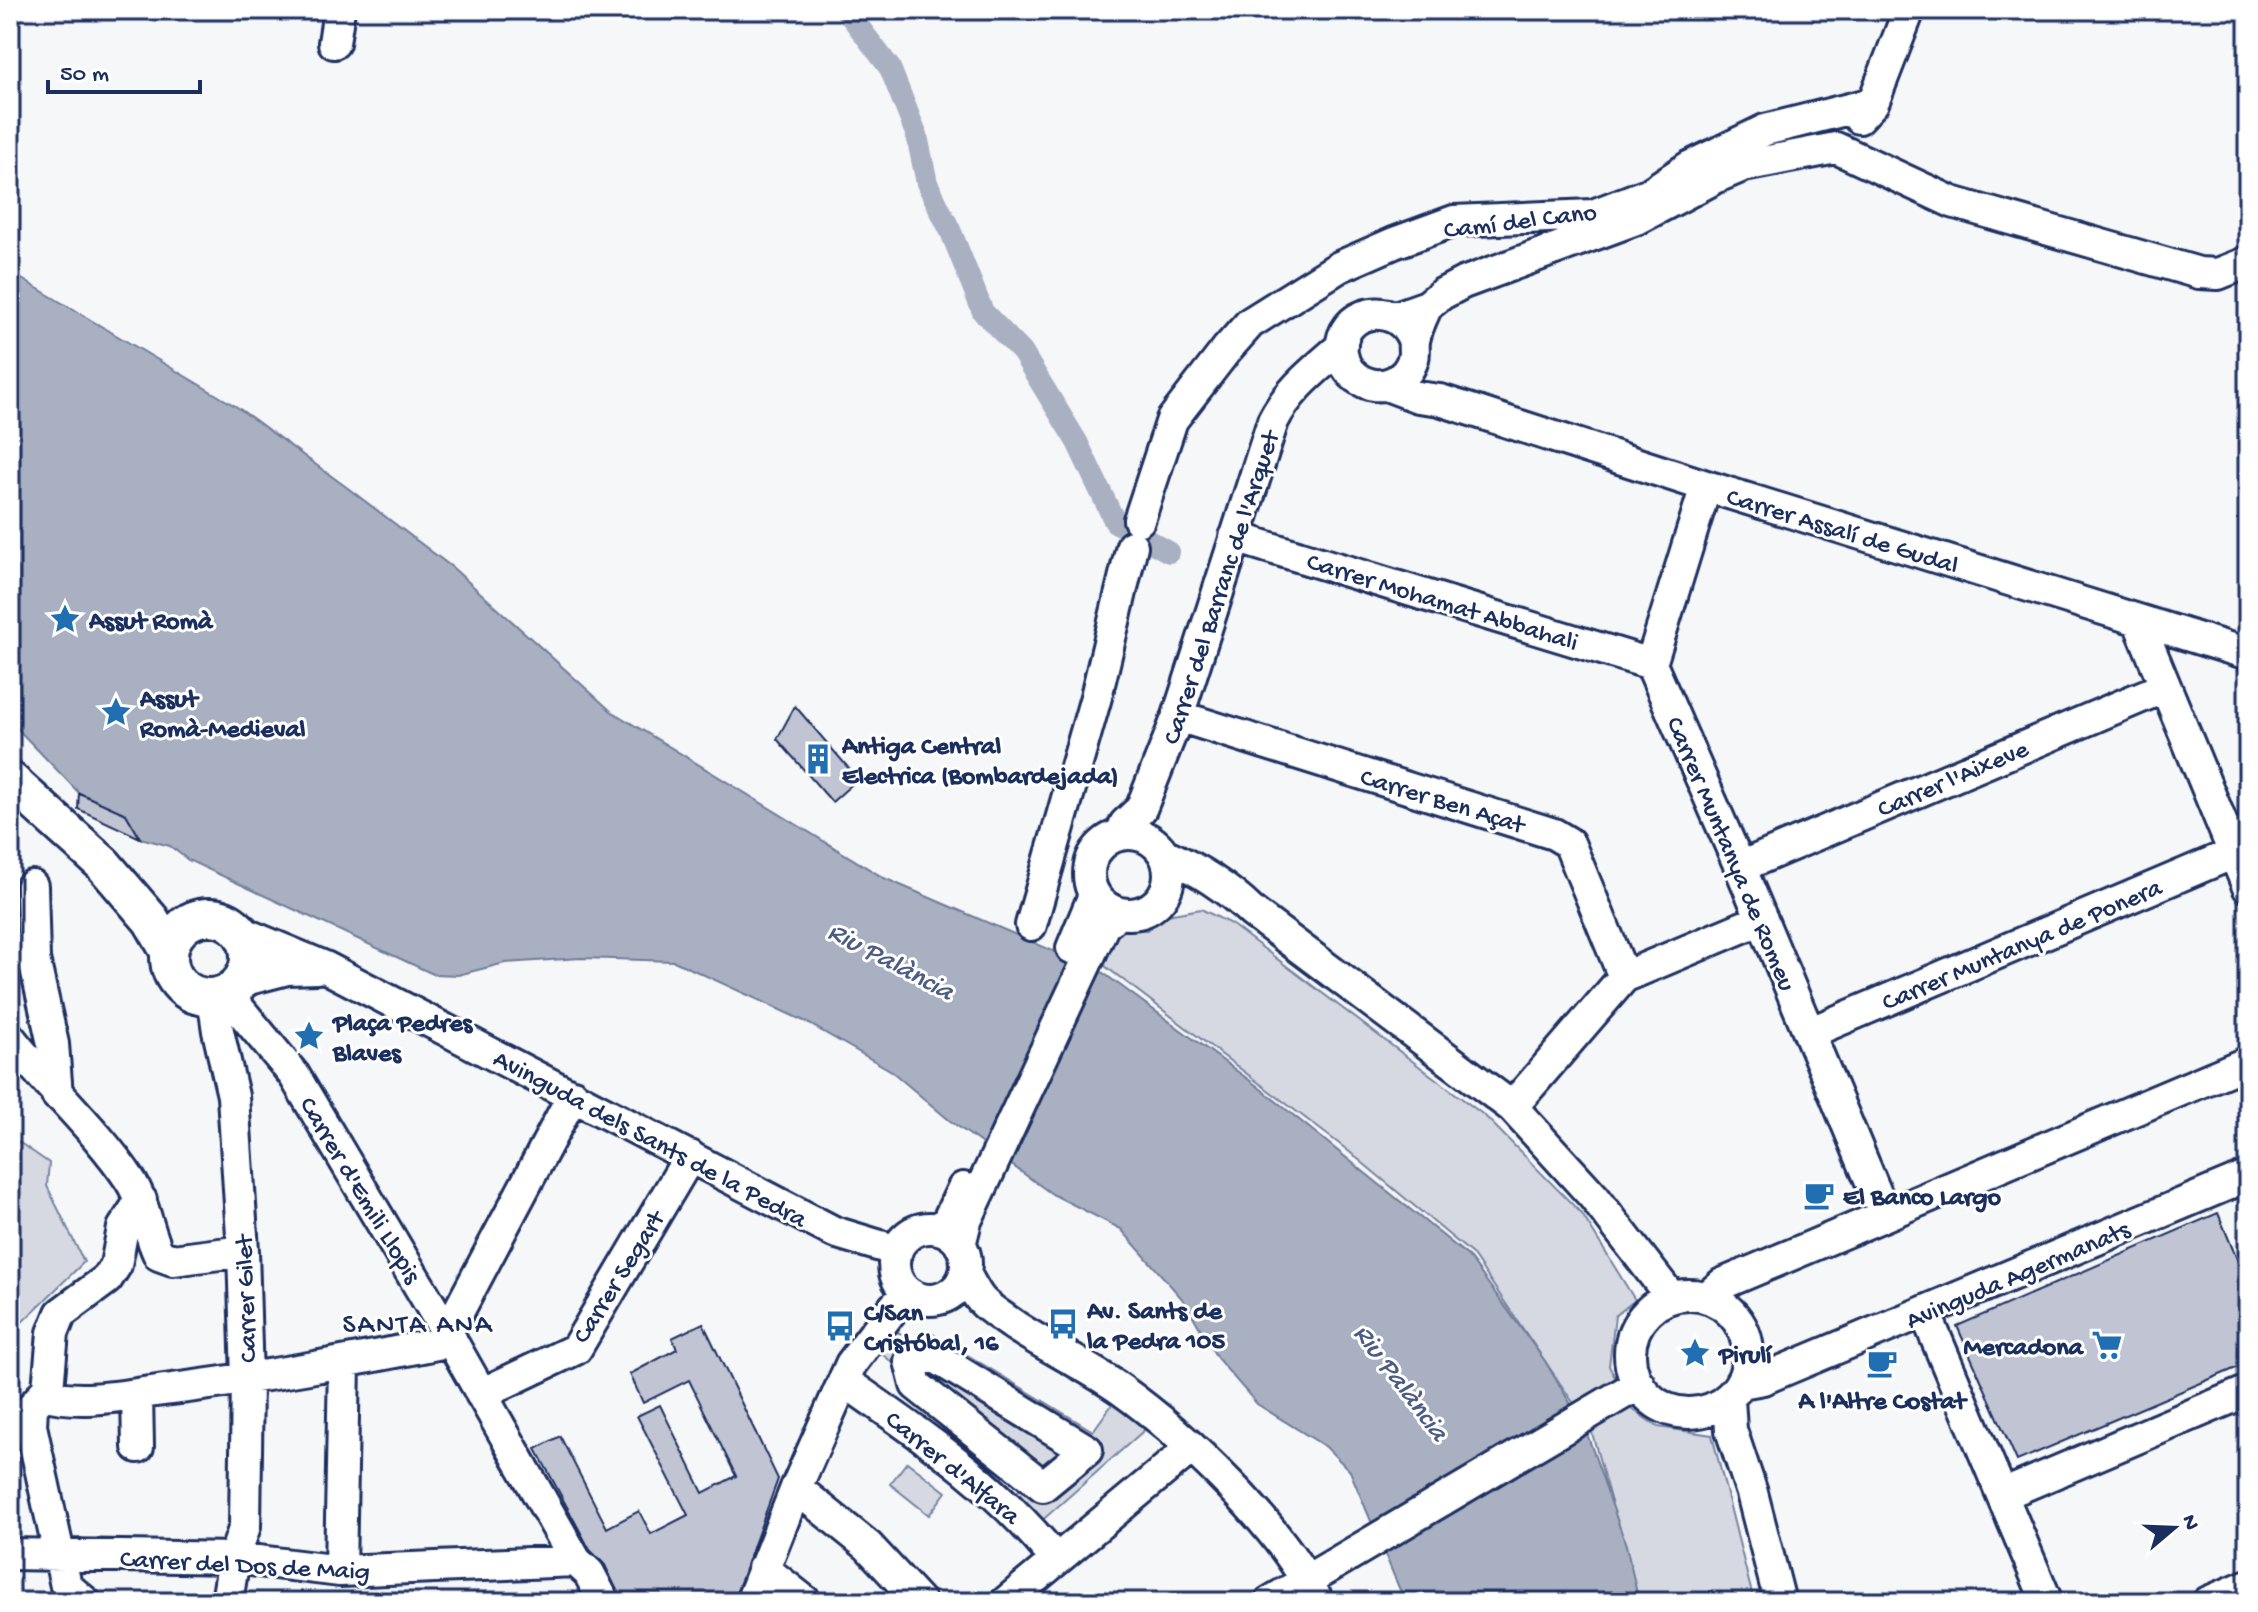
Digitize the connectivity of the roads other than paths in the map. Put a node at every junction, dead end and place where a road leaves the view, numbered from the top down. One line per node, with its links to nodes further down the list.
1 (339, 10): 3 (street)
2 (1909, 10): 4 (street)
3 (334, 43)
4 (1873, 103): 5 (street); 33 (street, Camí del Cano)
5 (1836, 148): 6 (street); 7 (street)
6 (2248, 262)
7 (1427, 306): 8 (street); 9 (street)
8 (1396, 317): 9 (street); 10 (street)
9 (1413, 352): 11 (street); 12 (street)
10 (1346, 359): 11 (street); 14 (street, Carrer del Barranc de l'Arquet)
11 (1386, 385): 12 (street, Carrer Assalí de Gudal)
12 (1440, 400): 13 (street, Carrer Assalí de Gudal)
13 (1706, 486): 15 (street, Carrer Assalí de Gudal); 17 (street)
14 (1235, 537): 17 (street, Carrer Mohamat Abbahali); 19 (street, Carrer del Barranc de l'Arquet)
15 (2138, 620): 16 (street, Carrer Assalí de Gudal); 18 (street)
16 (2248, 654)
17 (1651, 664): 24 (street, Carrer Muntanya de Romeu)
18 (2165, 687): 22 (street); 24 (street, Carrer l'Aixeve)
19 (1178, 716): 21 (street, Carrer del Barranc de l'Arquet); 37 (street, Carrer Ben Açat)
20 (10, 780): 23 (main road)
21 (1144, 834): 27 (street); 28 (street); 29 (street)
22 (2234, 853): 26 (street); 39 (street, Carrer Muntanya de Ponera)
23 (103, 864): 31 (main road); 35 (main road)
24 (1740, 867): 32 (street, Carrer Muntanya de Romeu)
25 (32, 886): 42 (street)
26 (2248, 887)
27 (1165, 891): 29 (street); 30 (street)
28 (1094, 895): 30 (street); 49 (street)
29 (1252, 912): 44 (street)
30 (1119, 913): 49 (street)
31 (194, 919): 34 (main road); 35 (main road)
32 (1762, 919): 37 (street); 39 (street, Carrer Muntanya de Romeu)
33 (1031, 925)
34 (241, 932): 36 (street, Avinguda dels Sants de la Pedra); 38 (main road)
35 (169, 951): 38 (main road)
36 (325, 967): 38 (street); 43 (street, Avinguda dels Sants de la Pedra)
37 (1624, 977): 44 (street)
38 (227, 990): 50 (street, Carrer Gilet); 58 (street, Carrer d'Emili Llopis)
39 (1809, 1033): 48 (street, Carrer Muntanya de Romeu)
40 (10, 1038): 42 (street)
41 (2248, 1062): 48 (street)
42 (57, 1095): 47 (street)
43 (573, 1095): 45 (street, Avinguda dels Sants de la Pedra); 58 (street)
44 (1512, 1107): 55 (street)
45 (690, 1156): 51 (street, Avinguda dels Sants de la Pedra); 67 (street, Carrer Segart)
46 (2248, 1176): 56 (street, Avinguda Agermanats)
47 (141, 1200): 50 (street); 65 (street)
48 (1885, 1215): 52 (street)
49 (955, 1249): 51 (street); 53 (street); 54 (street)
50 (243, 1251): 61 (street, Carrer Gilet)
51 (896, 1262): 54 (street)
52 (1707, 1297): 55 (street); 68 (street)
53 (982, 1300): 54 (street); 70 (street)
54 (918, 1301): 57 (street)
55 (1659, 1304): 63 (street)
56 (1925, 1312): 68 (street, Avinguda Agermanats); 72 (street)
57 (873, 1332): 59 (street); 62 (street)
58 (450, 1337): 60 (street); 67 (street, Carrer d'Emili Llopis)
59 (910, 1361): 59 (street)
60 (344, 1363): 61 (street); 79 (street)
61 (247, 1379): 66 (street); 75 (street, Carrer Gilet)
62 (844, 1381): 71 (street); 76 (street, Carrer d'Alfara)
63 (1639, 1384): 68 (street); 81 (street)
64 (2248, 1391): 72 (street)
65 (43, 1394): 66 (street); 74 (street)
66 (137, 1394): 69 (street)
67 (481, 1394): 77 (street, Carrer d'Emili Llopis)
68 (1725, 1398): 90 (street)
69 (138, 1447)
70 (1191, 1448): 76 (street); 81 (street)
71 (796, 1488): 78 (street); 87 (street)
72 (2002, 1495): 91 (street)
73 (10, 1554): 74 (street, Carrer del Dos de Maig)
74 (57, 1555): 75 (street, Carrer del Dos de Maig); 82 (street)
75 (234, 1558): 79 (street, Carrer del Dos de Maig); 83 (street, Carrer Gilet)
76 (1056, 1560): 88 (street)
77 (576, 1561): 79 (street, Carrer del Dos de Maig); 84 (street, Carrer d'Emili Llopis)
78 (763, 1568): 85 (street); 86 (street)
79 (340, 1571)
80 (2248, 1585): 92 (street)
81 (1313, 1592): 89 (street)
82 (85, 1602)
83 (227, 1602)
84 (604, 1602)
85 (751, 1602)
86 (806, 1602)
87 (920, 1602)
88 (1006, 1602)
89 (1270, 1602)
90 (1780, 1602)
91 (2047, 1602)
92 (2208, 1602)

